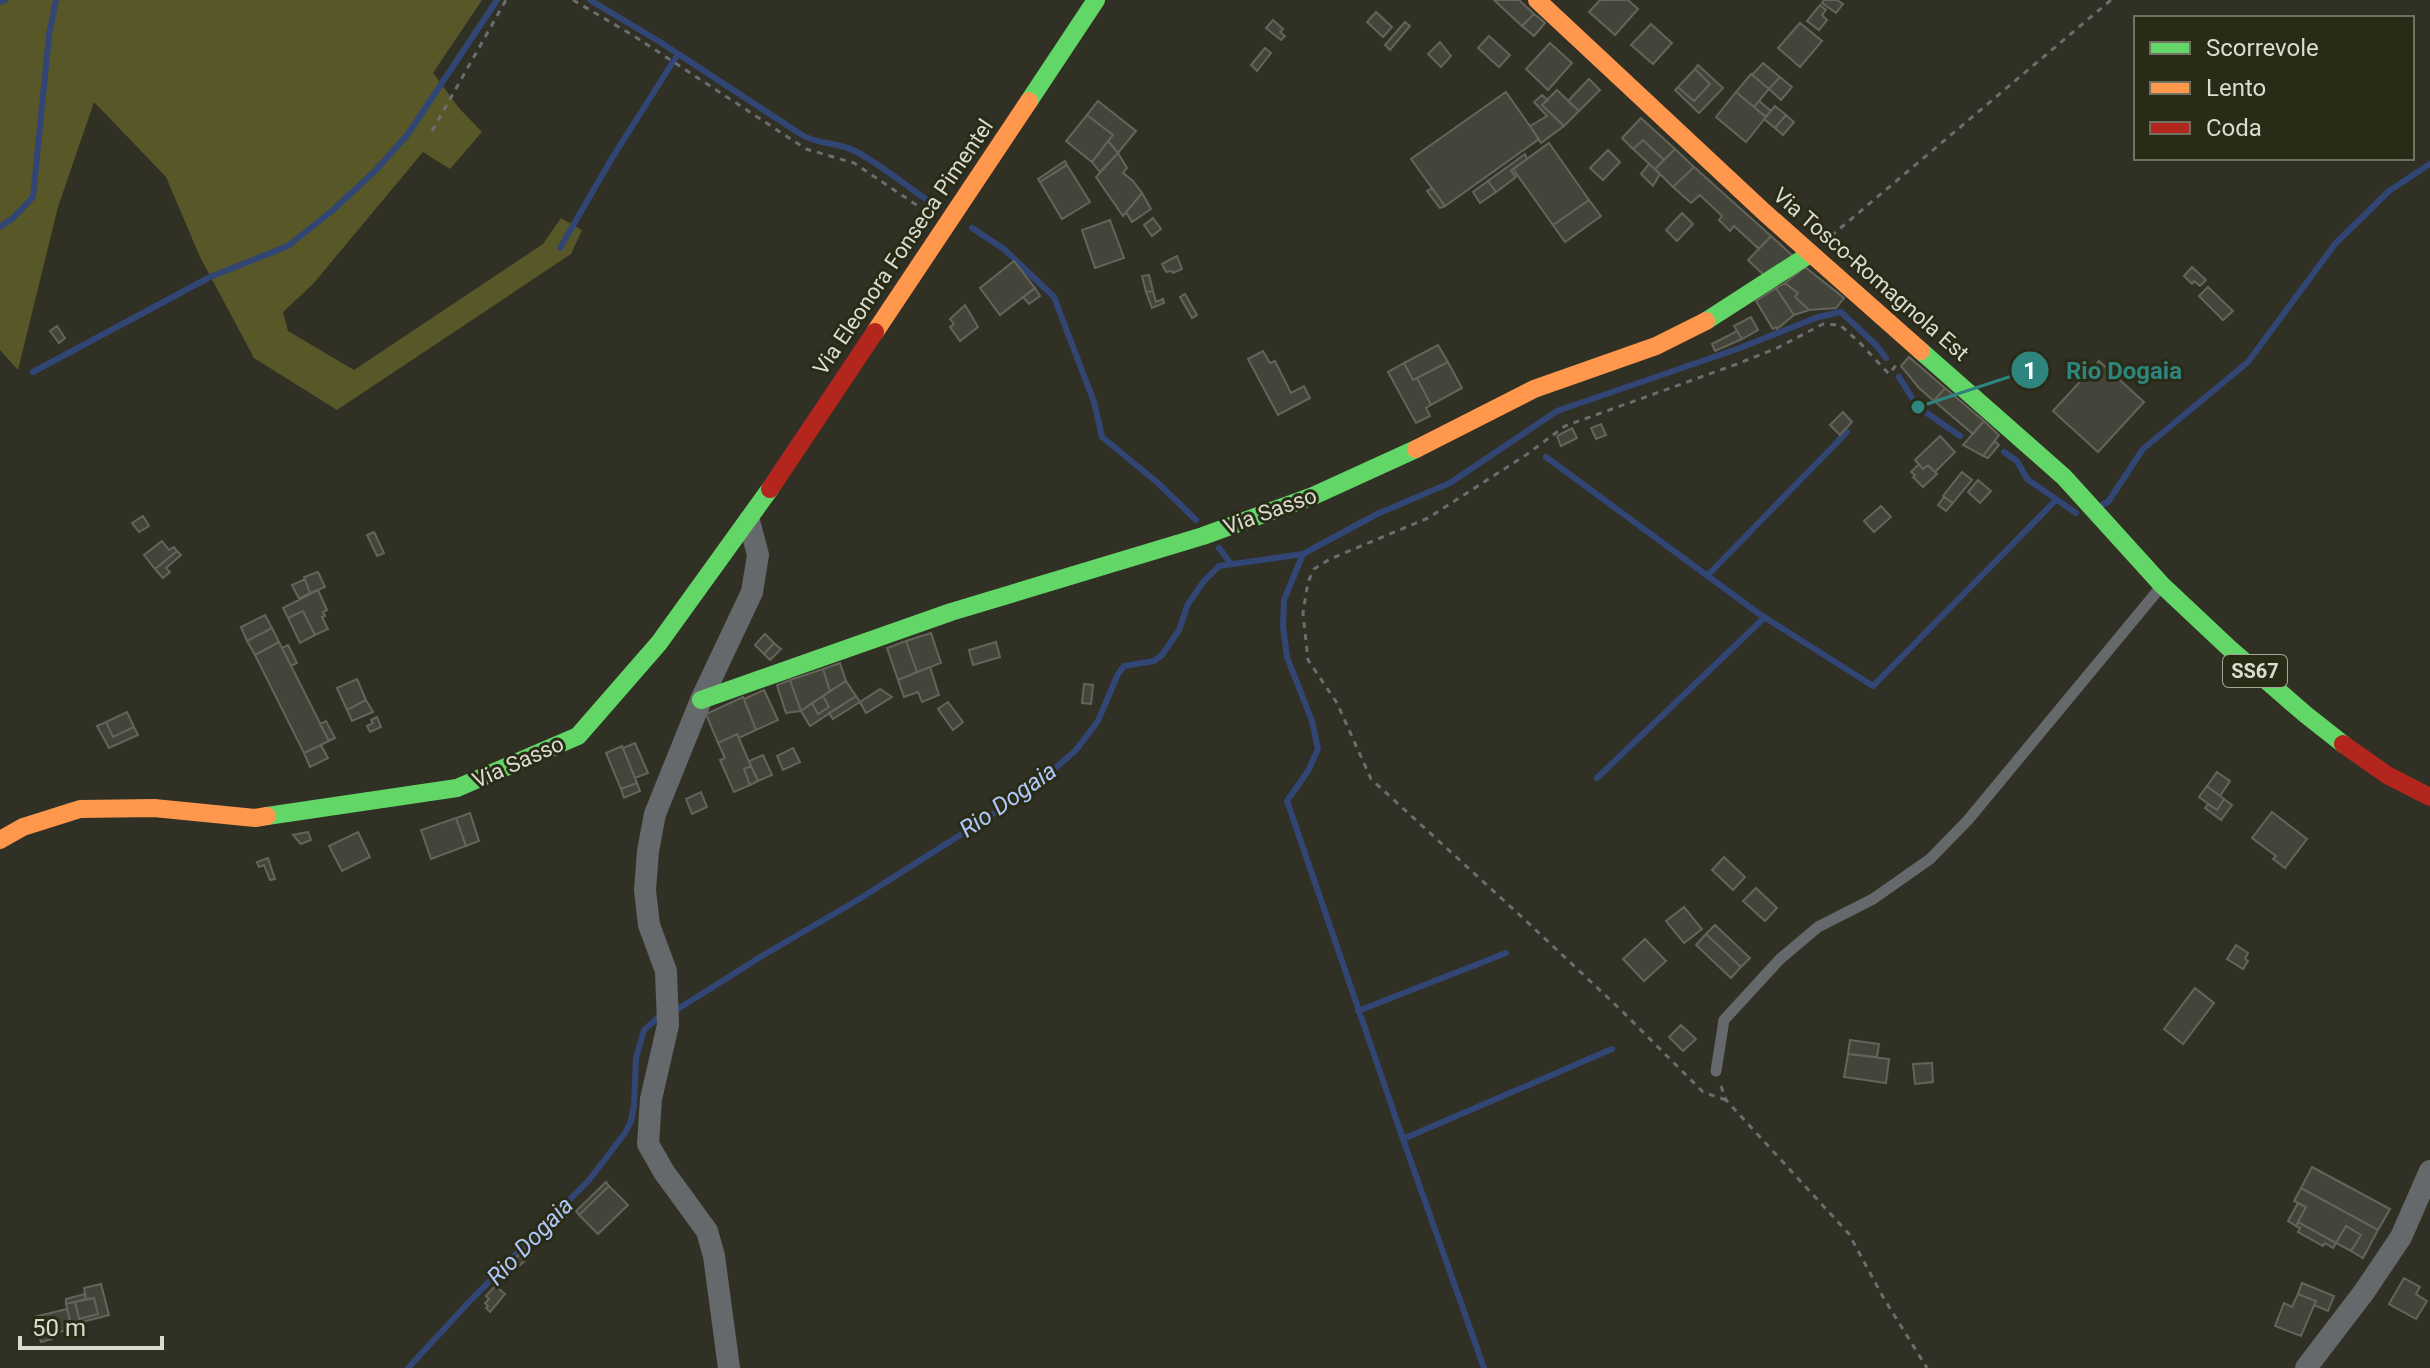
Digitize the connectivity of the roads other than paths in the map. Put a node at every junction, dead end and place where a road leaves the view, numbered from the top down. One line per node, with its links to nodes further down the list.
1 (1096, 0): 4 (street, Via Eleonora Fonseca Pimentel)
2 (1537, 0): 3 (street, Via Tosco-Romagnola Est)
3 (1810, 254): 5 (street, Via Tosco-Romagnola Est / SS67); 6 (street, Via Sasso)
4 (749, 521): 6 (street); 8 (street, Via Sasso)
5 (2162, 585): 7 (street, Via Tosco-Romagnola Est / SS67); 9 (lane)
6 (701, 700): 11 (street)
7 (2430, 797)
8 (0, 840)
9 (1716, 1071)
10 (2430, 1171): 12 (street)
11 (729, 1368)
12 (2306, 1368)

